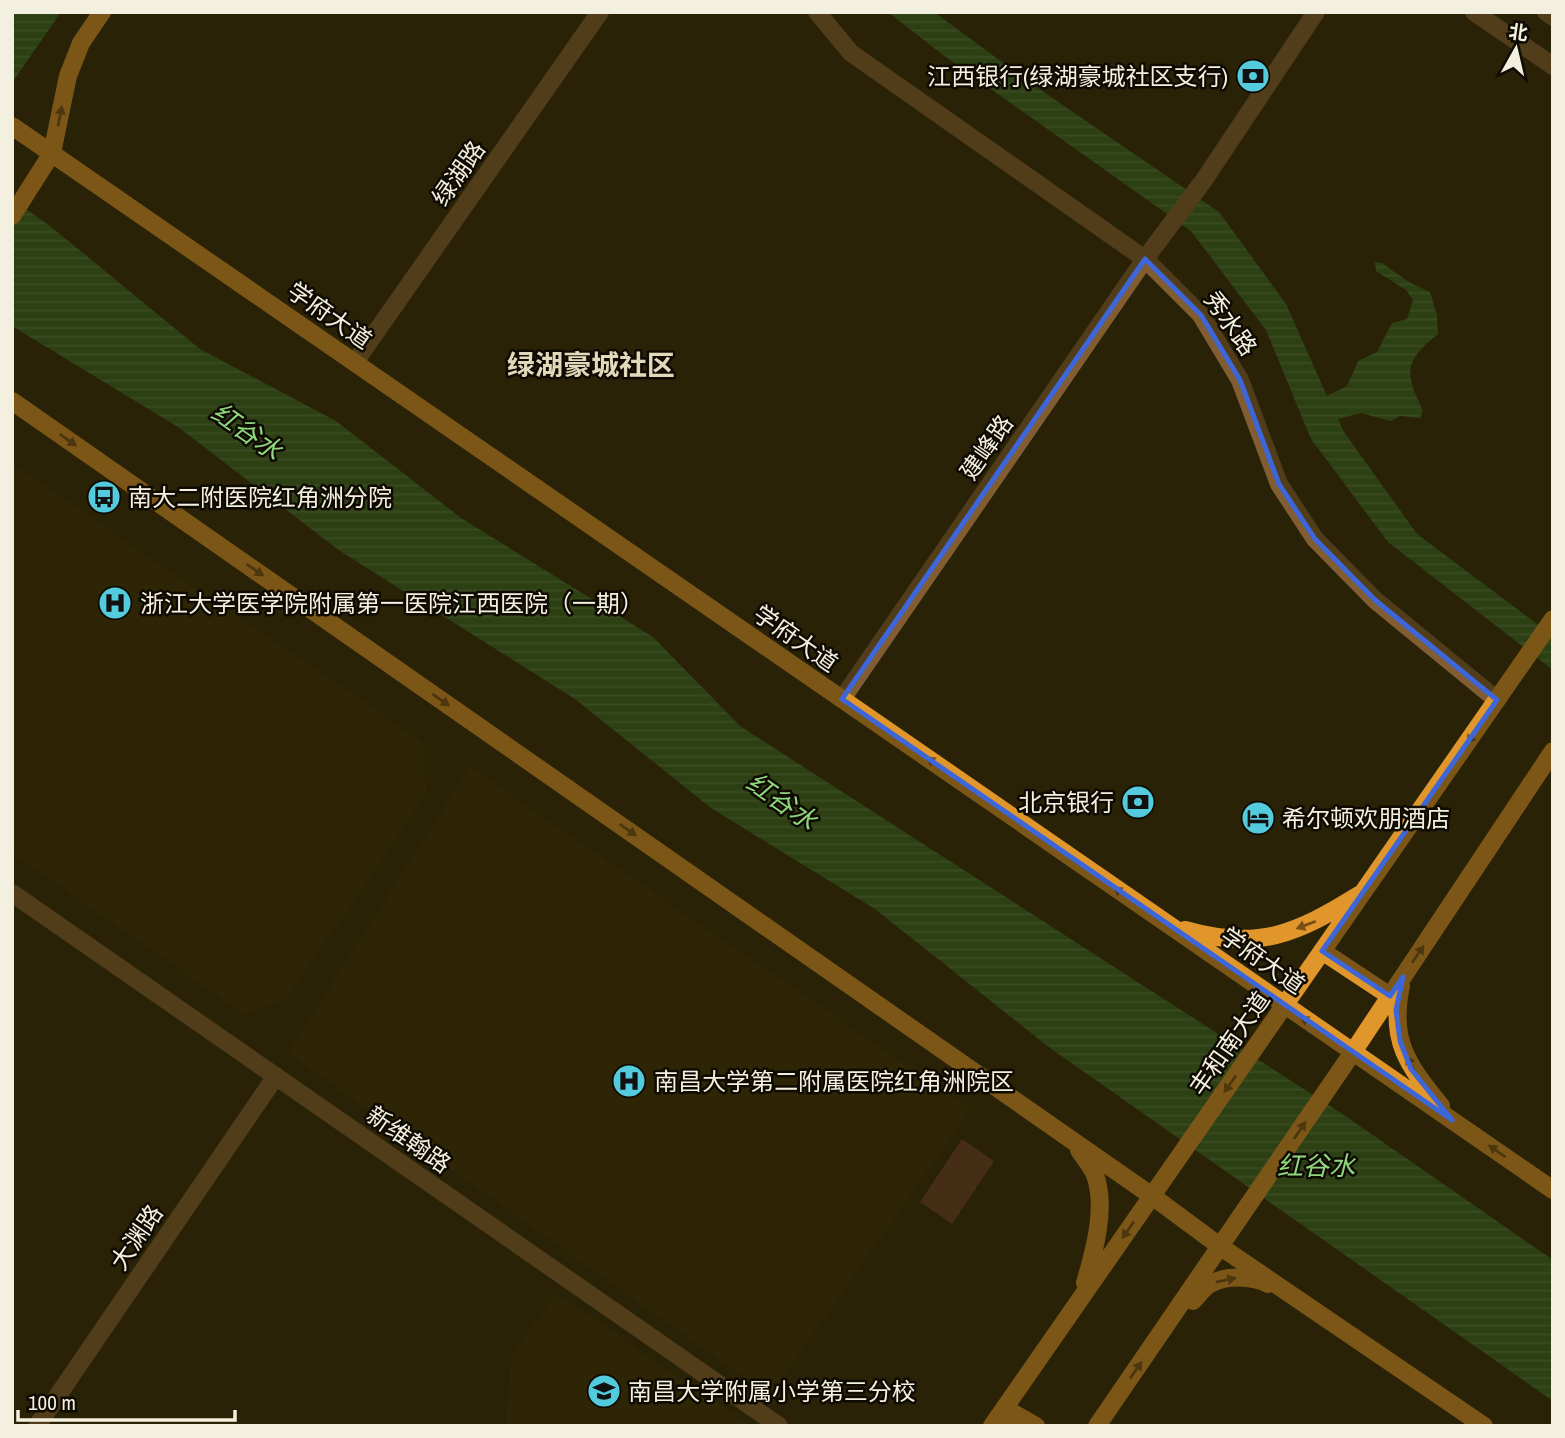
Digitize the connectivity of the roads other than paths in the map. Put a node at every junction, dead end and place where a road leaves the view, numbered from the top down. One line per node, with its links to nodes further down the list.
1 (102, 12): 10 (main road, one-way to 1)
2 (600, 12): 13 (street, 绿湖路)
3 (817, 12): 12 (street, 秀水路)
4 (1316, 12): 12 (street, 建峰路)
5 (1474, 12): 8 (street)
6 (1546, 12): 7 (street)
7 (1553, 17)
8 (1553, 66)
9 (12, 126): 10 (main road, 学府大道)
10 (52, 153): 11 (main road); 13 (main road, 学府大道)
11 (12, 216)
12 (1145, 259): 16 (street, 建峰路); 17 (street, 秀水路)
13 (355, 362): 16 (main road, 学府大道)
14 (12, 401): 29 (main road, one-way to 29)
15 (1553, 619): 17 (main road, 丰和南大道)
16 (842, 699): 21 (main road, 学府大道, one-way to 16)
17 (1497, 700): 19 (main road, 丰和南大道, one-way to 19)
18 (1553, 751): 23 (main road, one-way to 18)
19 (1364, 891): 21 (main road, one-way to 21); 22 (main road, 丰和南大道)
20 (12, 893): 27 (street, 新维翰路)
21 (1171, 926): 25 (main road, 学府大道)
22 (1322, 951): 24 (main road); 25 (main road, 丰和南大道)
23 (1403, 977): 24 (main road); 28 (main road, one-way to 23)
24 (1390, 996): 26 (main road)
25 (1285, 1005): 26 (main road, 学府大道, one-way to 25); 31 (main road, 丰和南大道, one-way to 31)
26 (1353, 1052): 28 (main road, 学府大道); 32 (main road, one-way to 26)
27 (276, 1076): 36 (street, 大渊路); 37 (street, 新维翰路)
28 (1451, 1120): 30 (main road, 学府大道, one-way to 28)
29 (1073, 1141): 31 (main road); 34 (main road)
30 (1553, 1190)
31 (1152, 1196): 32 (main road); 34 (main road, 丰和南大道, one-way to 34)
32 (1221, 1247): 33 (main road); 35 (main road)
33 (1297, 1298): 35 (main road, one-way to 33); 42 (main road)
34 (1080, 1300): 38 (main road, 丰和南大道)
35 (1157, 1339): 41 (main road, one-way to 35)
36 (37, 1426)
37 (779, 1426)
38 (992, 1426)
39 (999, 1426): 40 (main road)
40 (1036, 1426)
41 (1097, 1426)
42 (1484, 1426)

